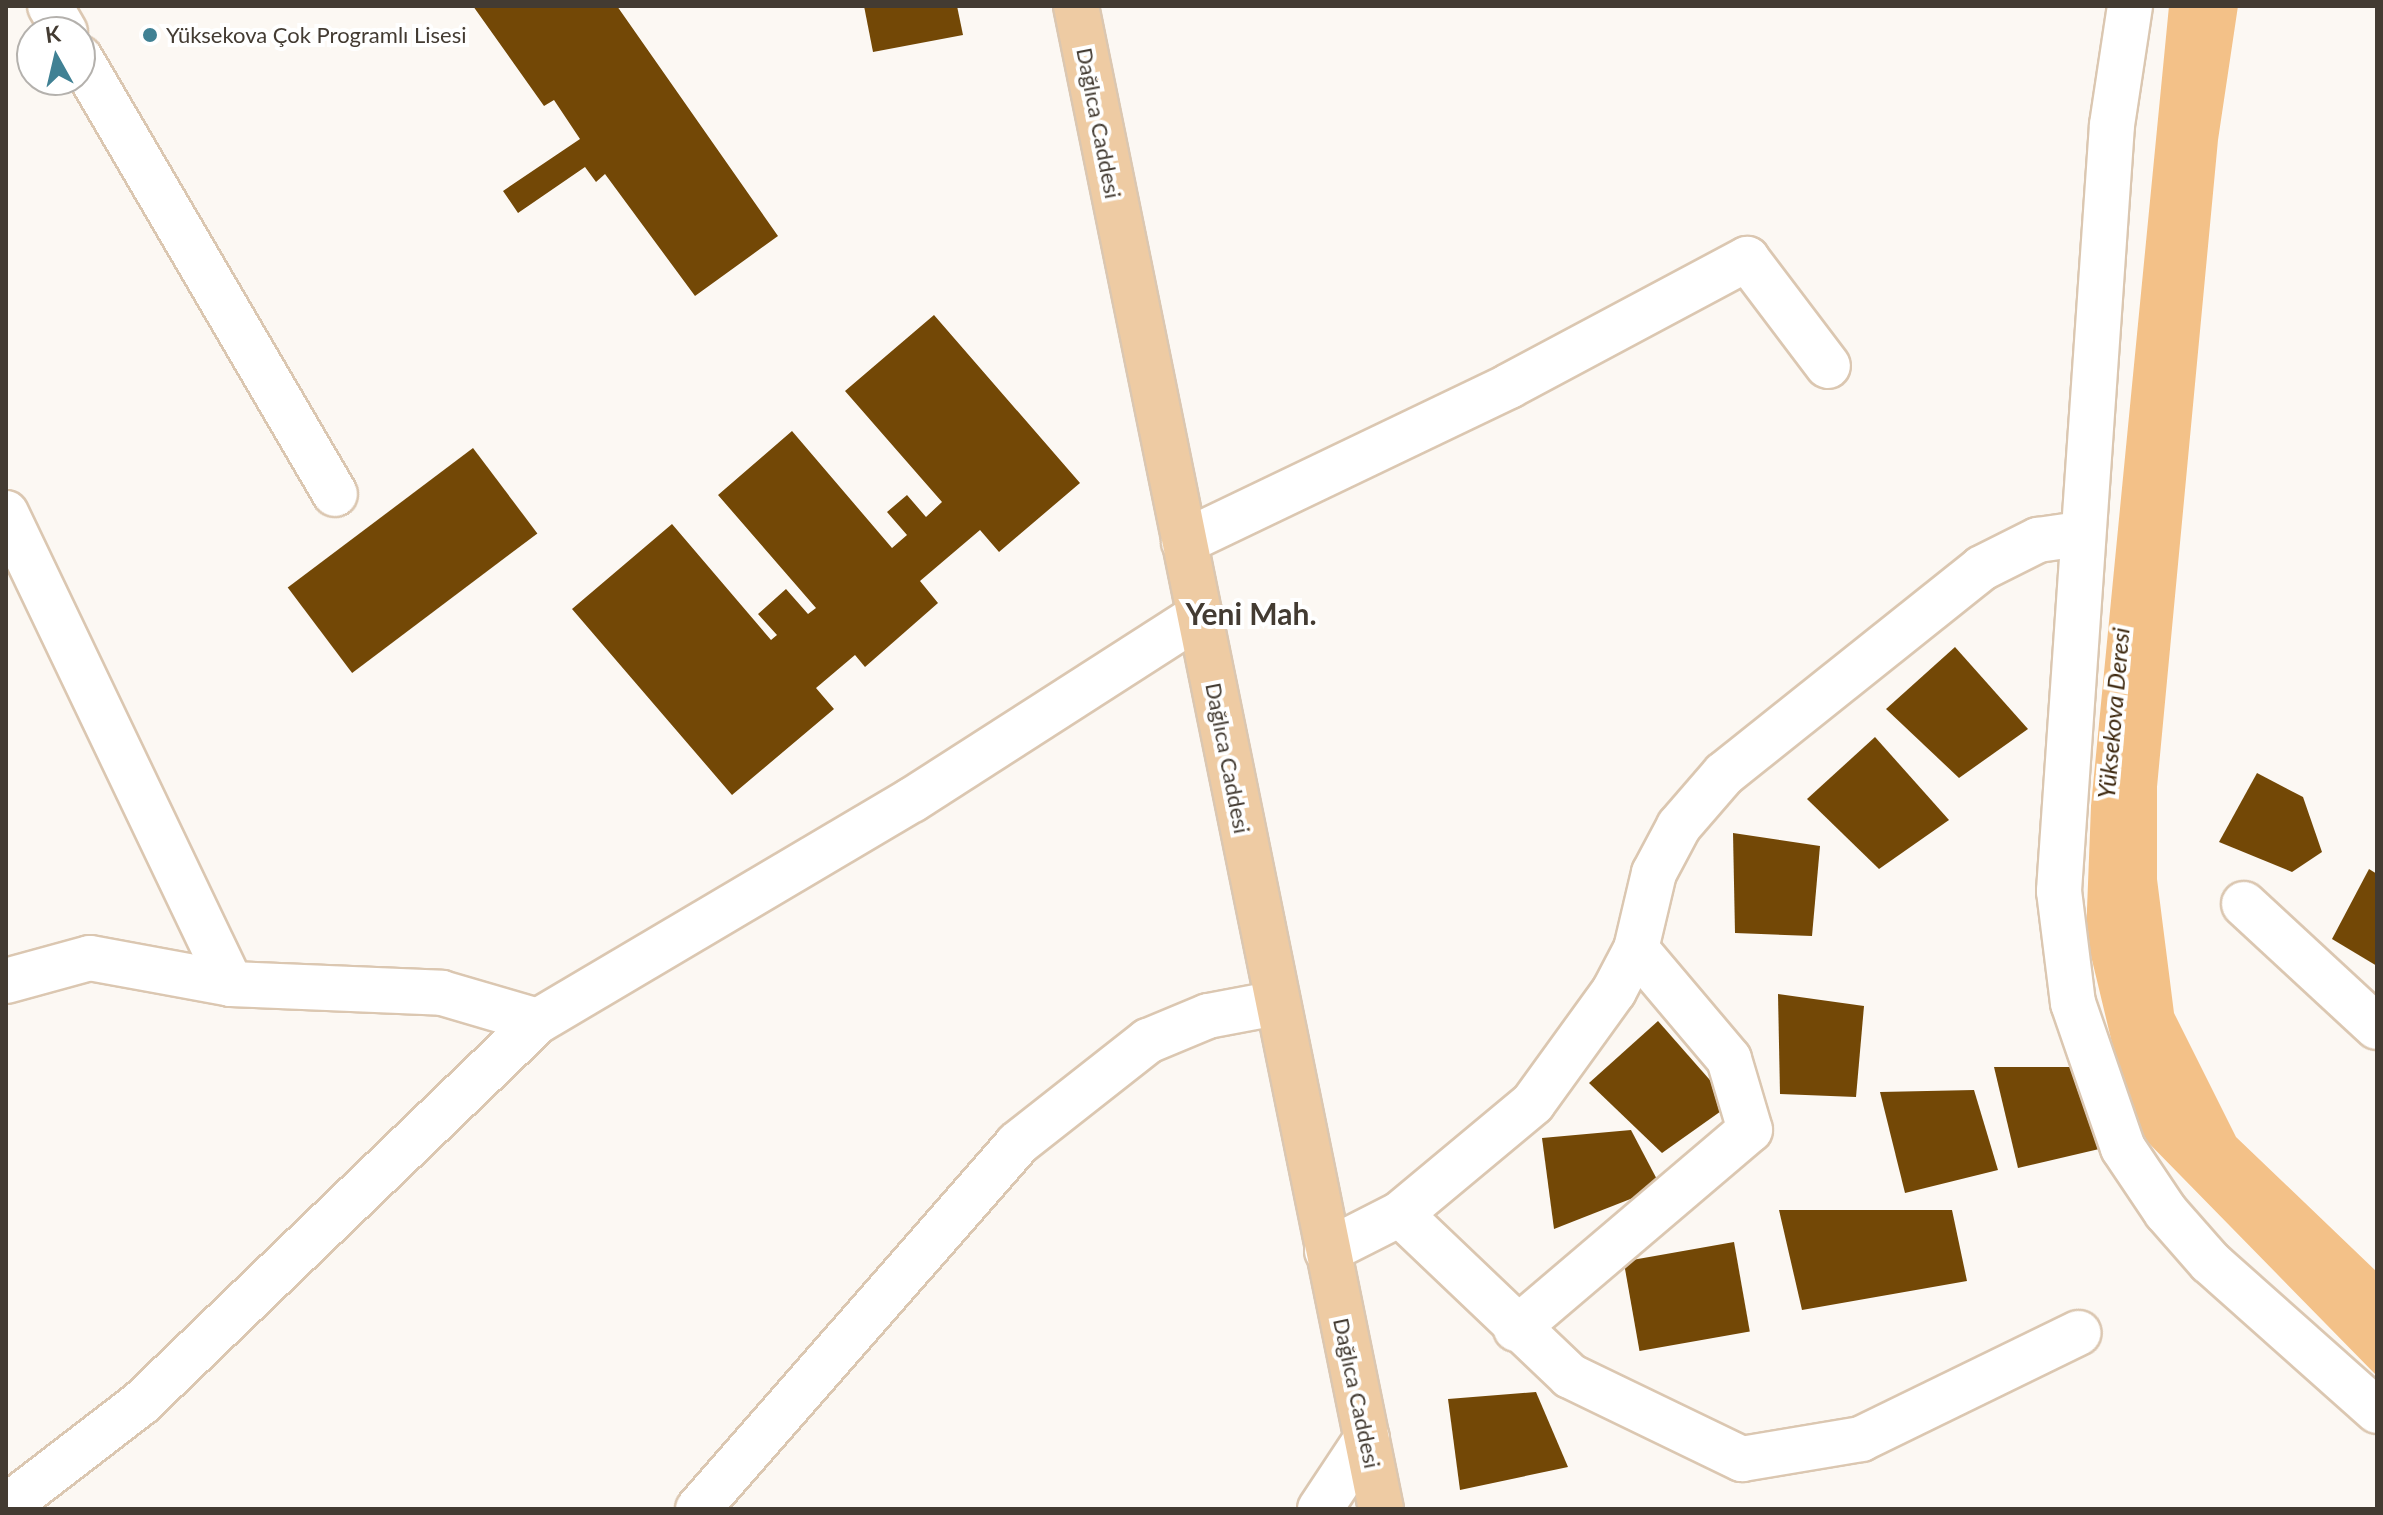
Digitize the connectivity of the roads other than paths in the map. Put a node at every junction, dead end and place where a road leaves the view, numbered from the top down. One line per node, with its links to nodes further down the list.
1 (1076, 6): 8 (main road, Dağlıca Caddesi)
2 (2130, 6): 7 (street)
3 (96, 85): 5 (street)
4 (1828, 366): 8 (street)
5 (335, 494)
6 (6, 513): 13 (street)
7 (2080, 534): 11 (street); 21 (street)
8 (1184, 542): 9 (main road, Dağlıca Caddesi)
9 (1200, 615): 14 (main road, Dağlıca Caddesi); 15 (street)
10 (2244, 904): 16 (street)
11 (1636, 949): 17 (street); 19 (street)
12 (6, 981): 13 (street)
13 (231, 984): 15 (street)
14 (1277, 1003): 18 (main road, Dağlıca Caddesi); 24 (street)
15 (538, 1021): 23 (street)
16 (2377, 1027)
17 (1400, 1214): 18 (street); 19 (street)
18 (1327, 1251): 22 (main road, Dağlıca Caddesi)
19 (1516, 1329): 20 (street)
20 (2078, 1333)
21 (2377, 1411)
22 (1367, 1438): 25 (street); 26 (main road, Dağlıca Caddesi)
23 (6, 1507)
24 (698, 1509)
25 (1320, 1509)
26 (1381, 1509)

